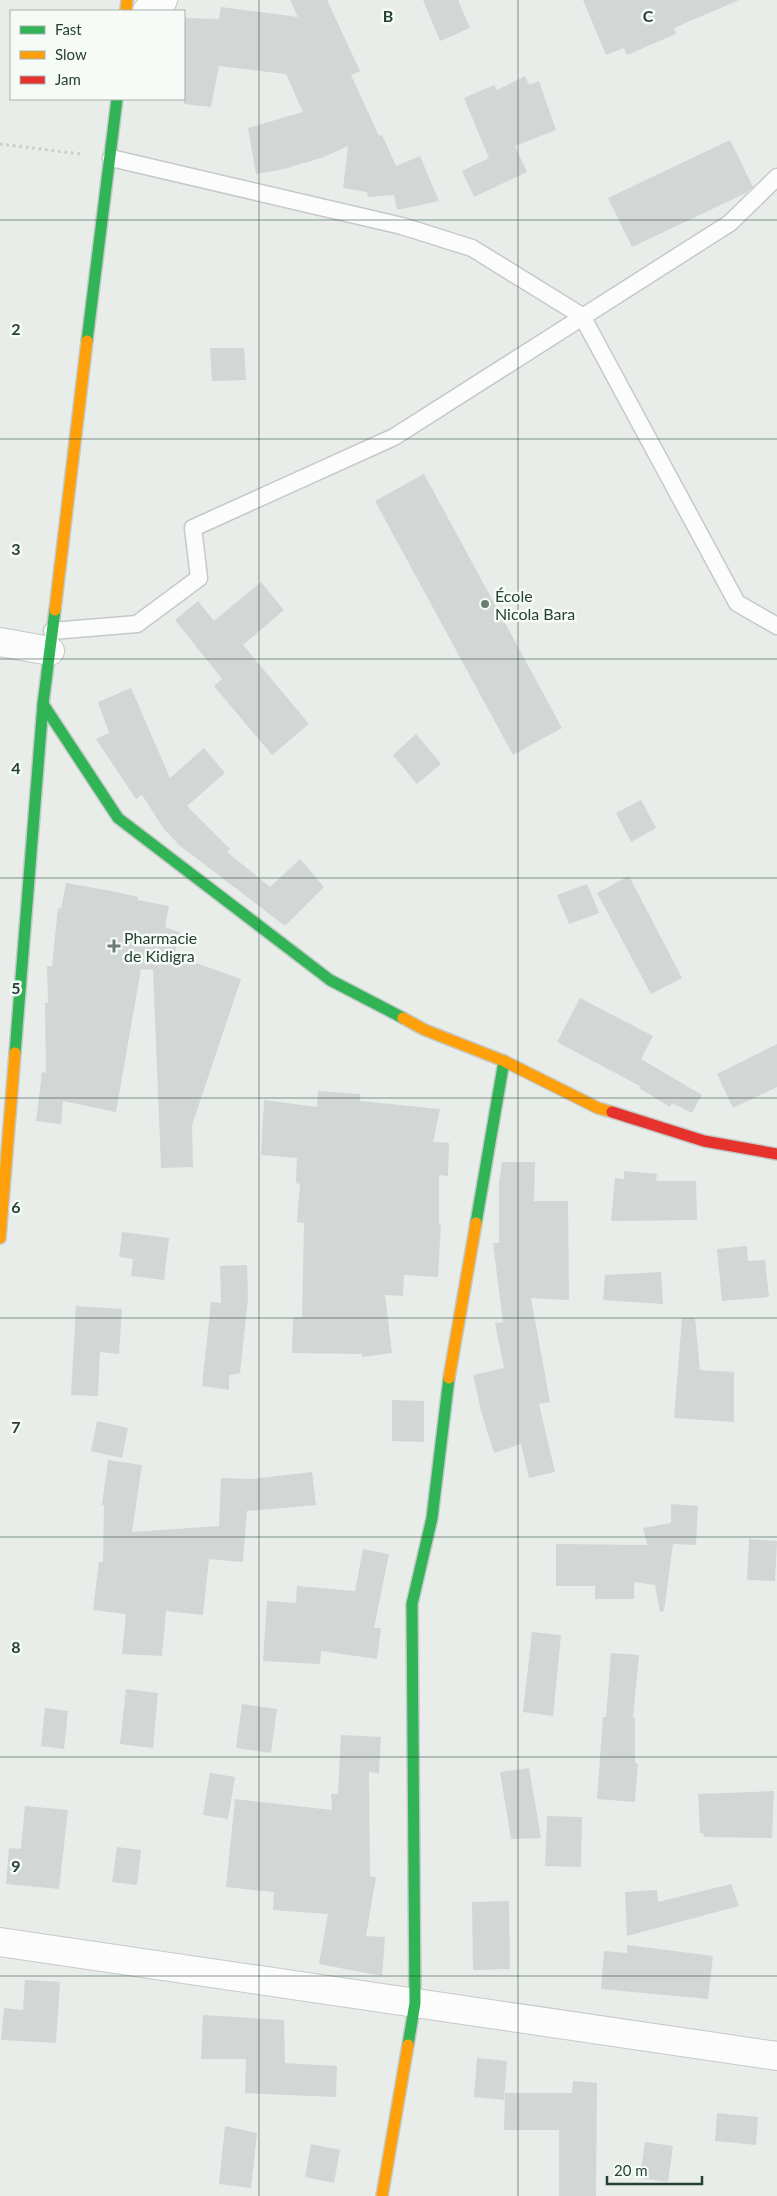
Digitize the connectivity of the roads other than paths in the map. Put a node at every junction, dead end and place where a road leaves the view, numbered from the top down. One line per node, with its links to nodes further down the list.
1 (163, 0): 2 (street)
2 (148, 10)
3 (117, 100): 4 (street)
4 (111, 158): 6 (lane); 8 (street)
5 (777, 177): 6 (lane)
6 (582, 316): 7 (lane); 8 (lane)
7 (777, 626)
8 (51, 641): 9 (street); 10 (street)
9 (0, 642)
10 (43, 704): 11 (street); 12 (street)
11 (504, 1061): 13 (street); 16 (street)
12 (4, 1141): 14 (street)
13 (777, 1154)
14 (0, 1238)
15 (0, 1942): 16 (street)
16 (415, 2003): 17 (street); 18 (street)
17 (777, 2056)
18 (382, 2196)

